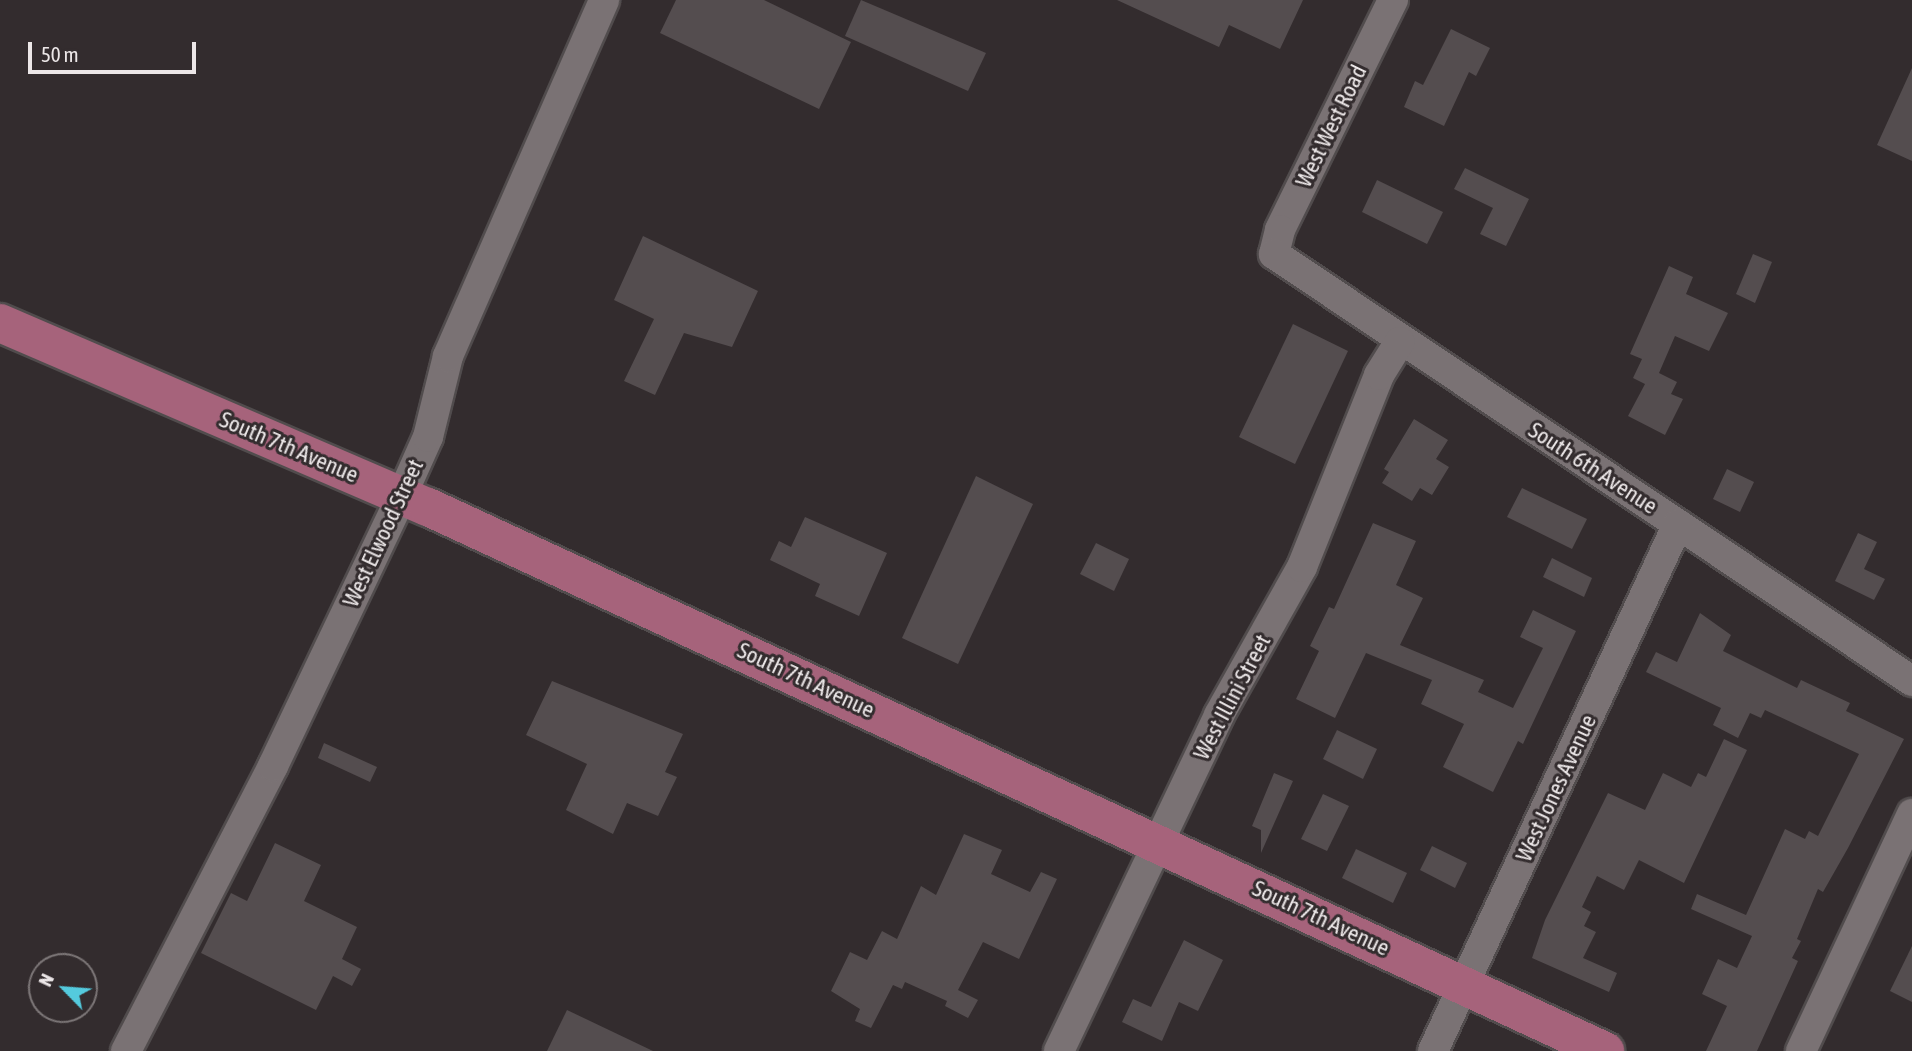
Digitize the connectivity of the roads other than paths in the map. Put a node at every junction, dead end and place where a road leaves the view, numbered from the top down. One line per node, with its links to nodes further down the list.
1 (604, 0): 6 (street, West Elwood Street)
2 (1393, 0): 3 (street, West West Road)
3 (1274, 254): 5 (street, South 6th Avenue)
4 (0, 323): 6 (main road, South 7th Avenue)
5 (1400, 342): 7 (street, South 6th Avenue); 10 (street, West Illini Street)
6 (402, 495): 10 (main road, South 7th Avenue); 12 (street, West Elwood Street)
7 (1678, 524): 8 (street, South 6th Avenue); 11 (street, West Jones Avenue)
8 (1912, 681)
9 (1912, 814): 16 (street)
10 (1157, 842): 11 (main road, South 7th Avenue); 13 (street, West Illini Street)
11 (1465, 985): 14 (street, West Jones Avenue); 15 (main road, South 7th Avenue)
12 (126, 1051)
13 (1059, 1051)
14 (1433, 1051)
15 (1605, 1051)
16 (1801, 1051)

